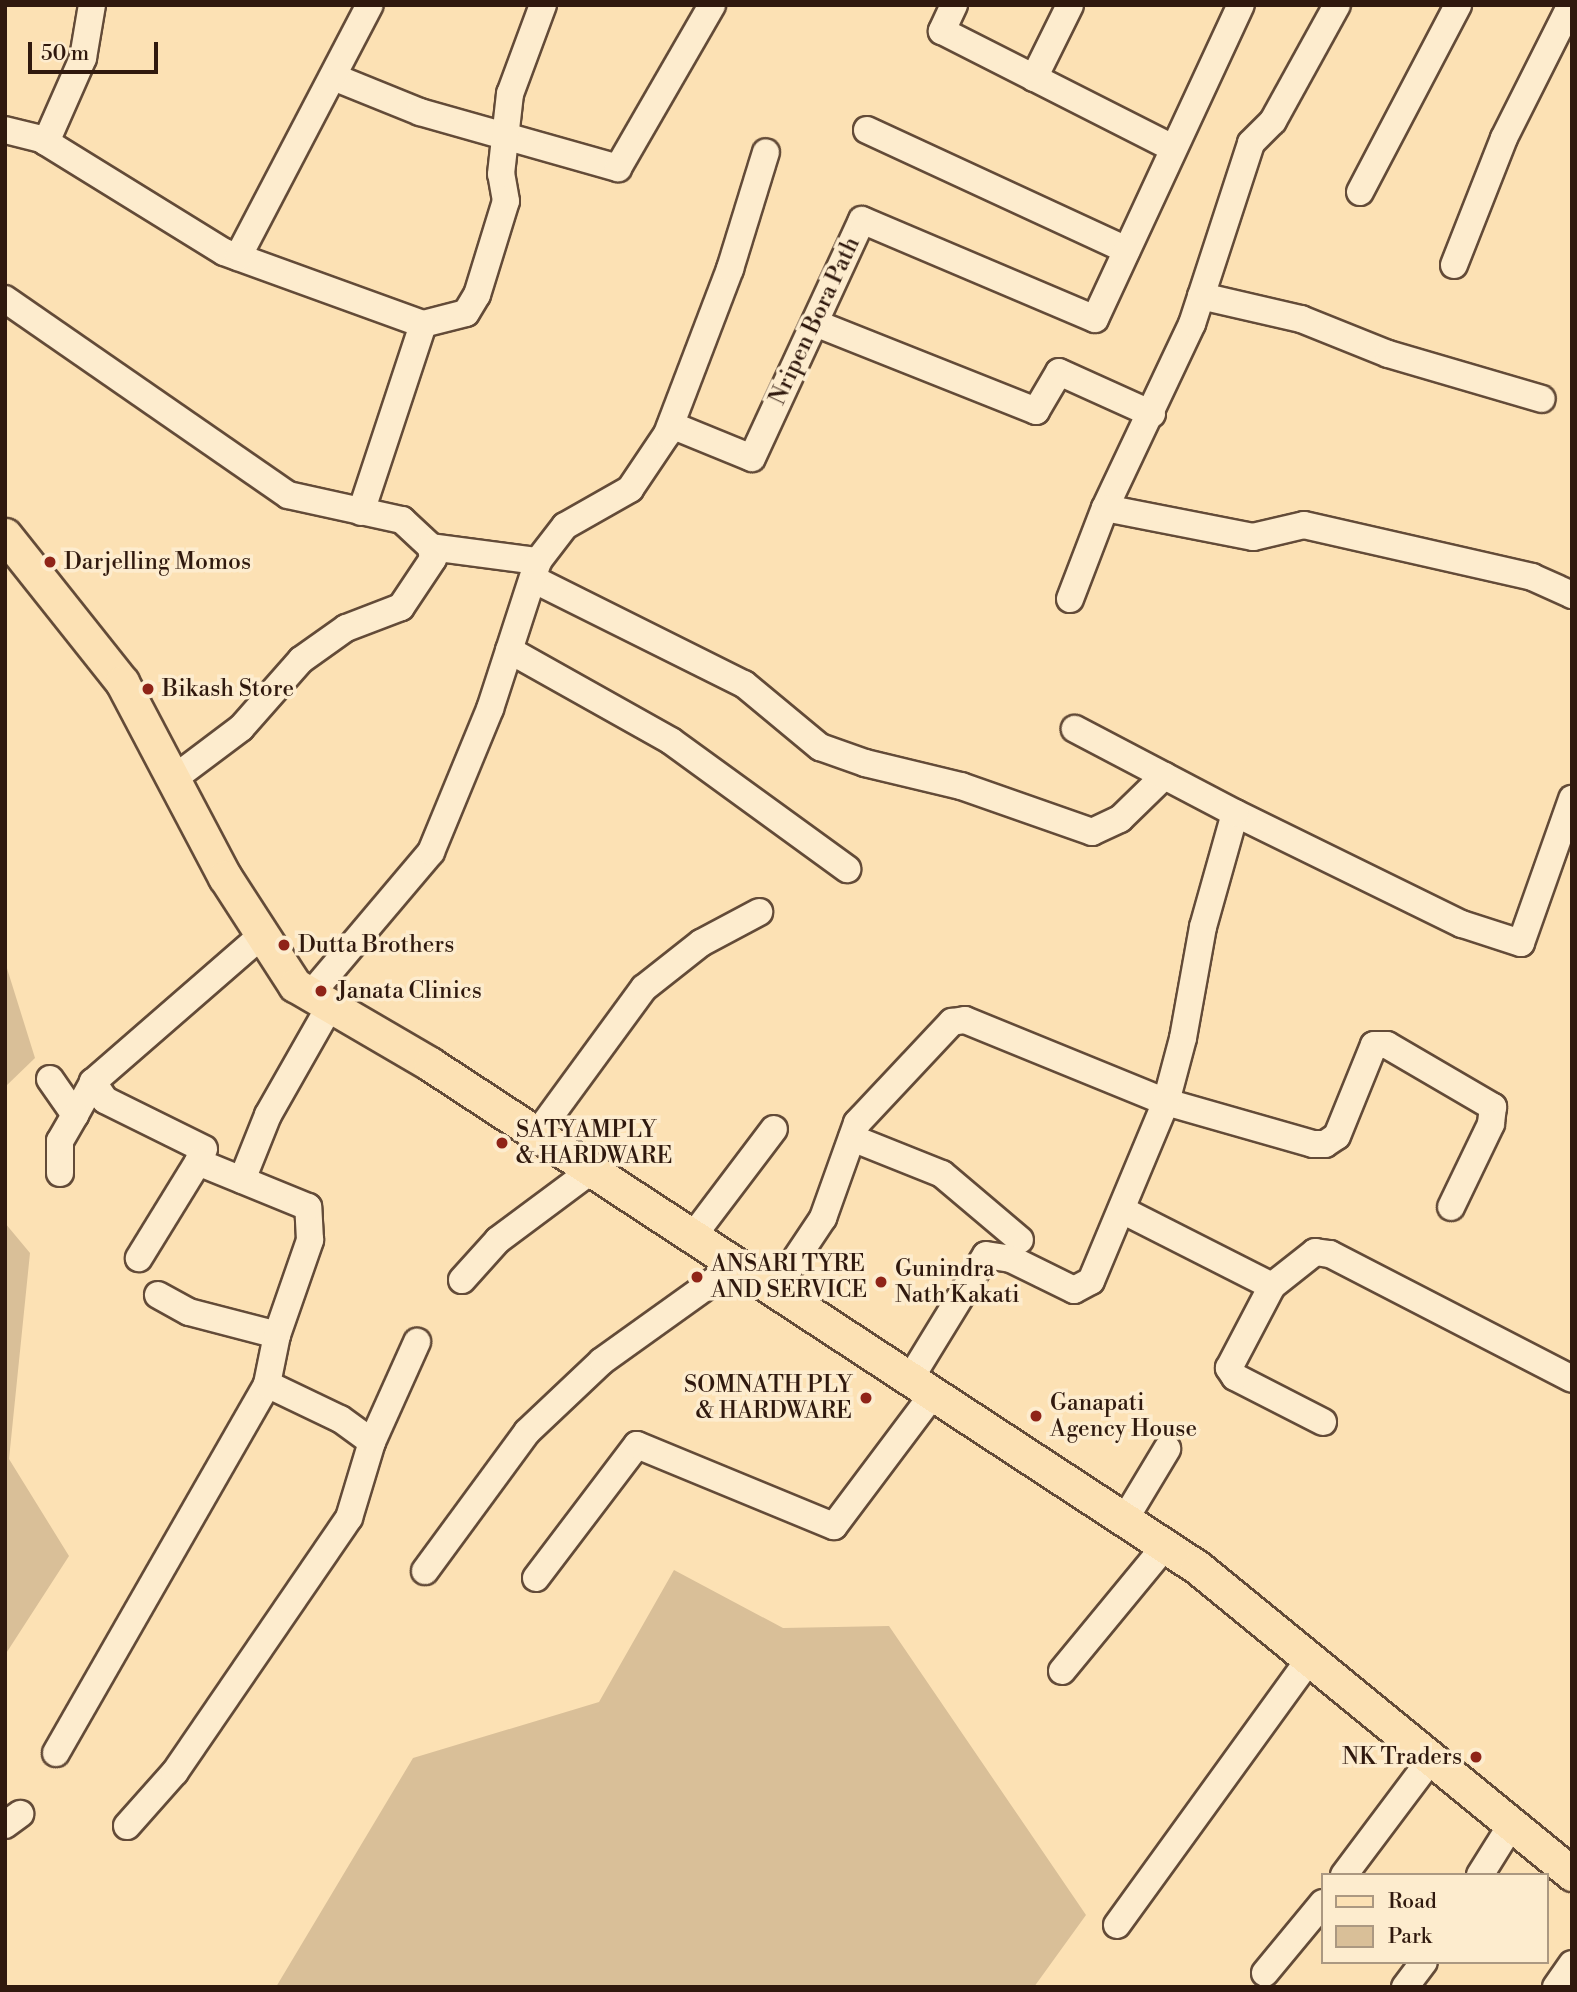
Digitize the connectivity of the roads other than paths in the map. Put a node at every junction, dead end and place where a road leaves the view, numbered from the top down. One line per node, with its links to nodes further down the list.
1 (92, 5): 16 (street)
2 (370, 5): 11 (street)
3 (543, 5): 15 (street)
4 (712, 5): 15 (street)
5 (954, 5): 12 (street)
6 (1070, 5): 12 (street)
7 (1241, 5): 17 (street)
8 (1337, 5): 23 (street)
9 (1458, 5): 19 (street)
10 (1571, 5): 22 (street)
11 (336, 78): 15 (street); 21 (street)
12 (1034, 78): 17 (street)
13 (5, 130): 16 (street)
14 (867, 130): 20 (street)
15 (505, 138): 26 (street)
16 (46, 142): 21 (street)
17 (1173, 148): 20 (street)
18 (766, 152): 29 (street)
19 (1360, 191)
20 (1127, 250): 25 (street, Nripen Bora Path)
21 (238, 257): 26 (street)
22 (1454, 265)
23 (1201, 296): 27 (street); 28 (street)
24 (5, 299): 31 (street)
25 (815, 323): 28 (street); 29 (street, Nripen Bora Path)
26 (423, 324): 31 (street)
27 (1542, 399)
28 (1152, 414): 30 (street)
29 (671, 425): 34 (street)
30 (1105, 508): 35 (street); 36 (street)
31 (361, 512): 33 (street)
32 (5, 535): 40 (main road)
33 (430, 547): 34 (street); 40 (street)
34 (536, 570): 37 (street); 39 (street)
35 (1572, 596)
36 (1070, 599)
37 (509, 650): 43 (street); 46 (street)
38 (1075, 729): 39 (street)
39 (1164, 776): 42 (street)
40 (173, 779): 45 (main road)
41 (1572, 799): 42 (street)
42 (1235, 813): 49 (street)
43 (846, 869)
44 (759, 912): 52 (street)
45 (262, 935): 46 (main road); 48 (street)
46 (321, 1000): 52 (main road); 57 (street)
47 (51, 1079): 50 (street)
48 (93, 1082): 50 (street); 54 (street)
49 (1166, 1102): 53 (street); 58 (street); 59 (street)
50 (75, 1115): 56 (street)
51 (774, 1129): 60 (street)
52 (537, 1133): 55 (main road)
53 (852, 1138): 61 (street); 66 (street)
54 (204, 1149)
55 (592, 1170): 60 (main road); 64 (street)
56 (60, 1173)
57 (243, 1180): 62 (street); 68 (street)
58 (1451, 1208)
59 (1122, 1210): 65 (street); 72 (street)
60 (693, 1236): 63 (main road)
61 (1020, 1240)
62 (139, 1258)
63 (736, 1265): 66 (main road); 78 (street)
64 (462, 1280)
65 (1272, 1286): 70 (street); 73 (street)
66 (775, 1290): 72 (main road)
67 (158, 1296): 68 (street)
68 (277, 1335): 71 (street)
69 (417, 1342): 74 (street)
70 (1572, 1379)
71 (267, 1384): 74 (street); 82 (street)
72 (922, 1386): 76 (main road); 79 (street)
73 (1323, 1422)
74 (372, 1442): 84 (street)
75 (1167, 1449): 76 (street)
76 (1125, 1519): 77 (main road)
77 (1166, 1546): 80 (main road); 81 (street)
78 (425, 1571)
79 (536, 1578)
80 (1309, 1660): 83 (main road); 90 (street)
81 (1062, 1671)
82 (55, 1753)
83 (1426, 1757): 85 (main road); 86 (street)
84 (127, 1826)
85 (1510, 1827): 87 (street); 88 (main road)
86 (1346, 1873)
87 (1481, 1873)
88 (1572, 1874)
89 (1322, 1904): 93 (street)
90 (1117, 1925)
91 (1422, 1964): 94 (street)
92 (1572, 1964): 95 (street)
93 (1265, 1973)
94 (1405, 1987)
95 (1556, 1987)

